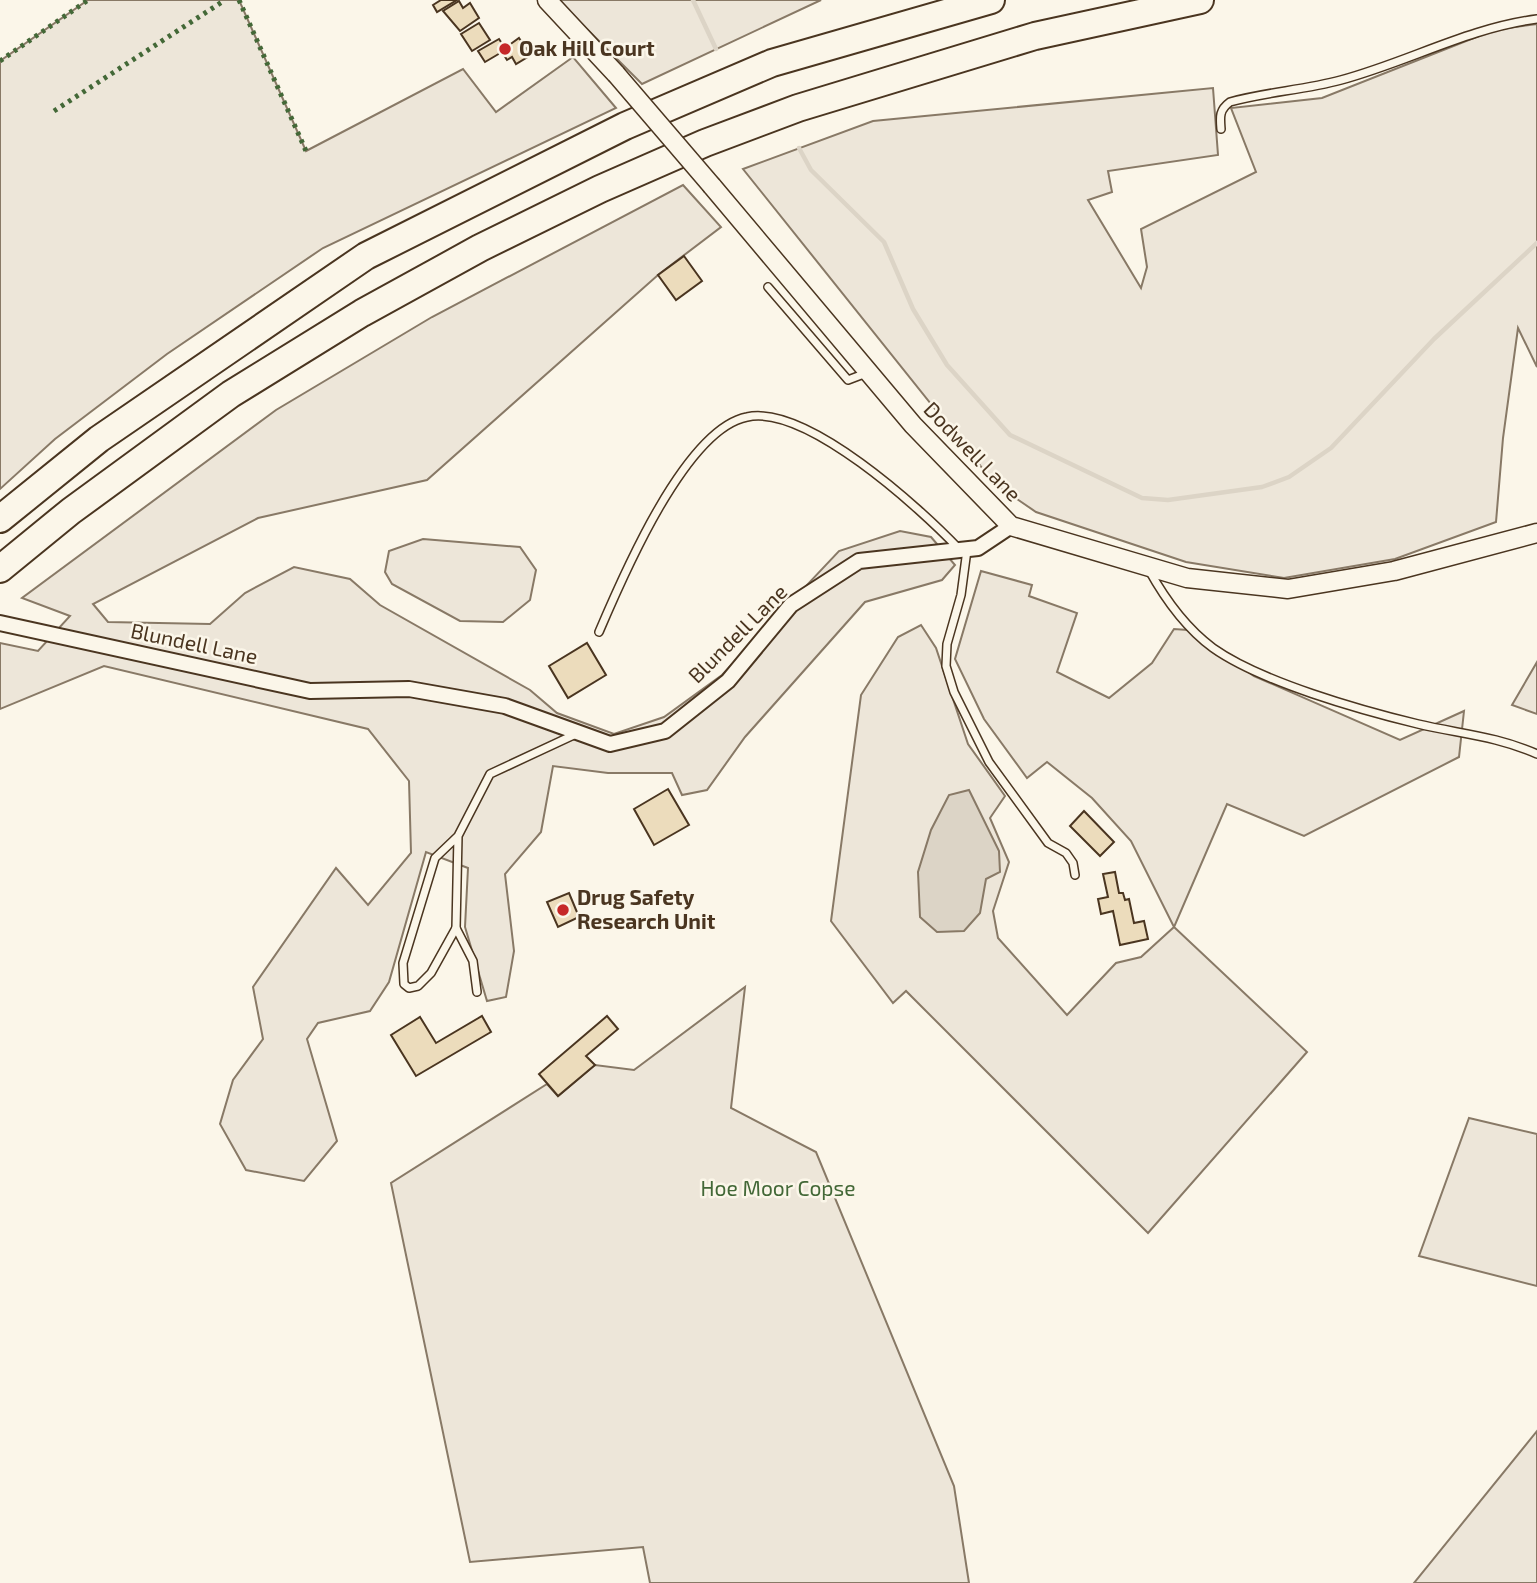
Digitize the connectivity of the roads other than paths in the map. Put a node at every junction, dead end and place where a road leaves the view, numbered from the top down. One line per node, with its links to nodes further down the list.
1 (547, 0): 7 (street, Dodwell Lane, bridge)
2 (991, 0): 8 (highway)
3 (1200, 0): 13 (highway)
4 (1537, 19): 5 (lane)
5 (1221, 129)
6 (768, 287): 7 (lane)
7 (870, 372): 9 (street, Dodwell Lane)
8 (0, 519)
9 (1012, 526): 11 (street, Blundell Lane); 12 (street, Dodwell Lane)
10 (1537, 533): 12 (street, Dodwell Lane)
11 (963, 549): 15 (lane); 16 (street, Blundell Lane); 19 (lane)
12 (1147, 566): 17 (lane)
13 (0, 569)
14 (0, 623): 16 (street, Blundell Lane)
15 (598, 632)
16 (578, 733): 18 (lane)
17 (1537, 754)
18 (458, 836): 20 (lane); 20 (lane)
19 (1075, 875)
20 (456, 928): 21 (lane)
21 (477, 992)

